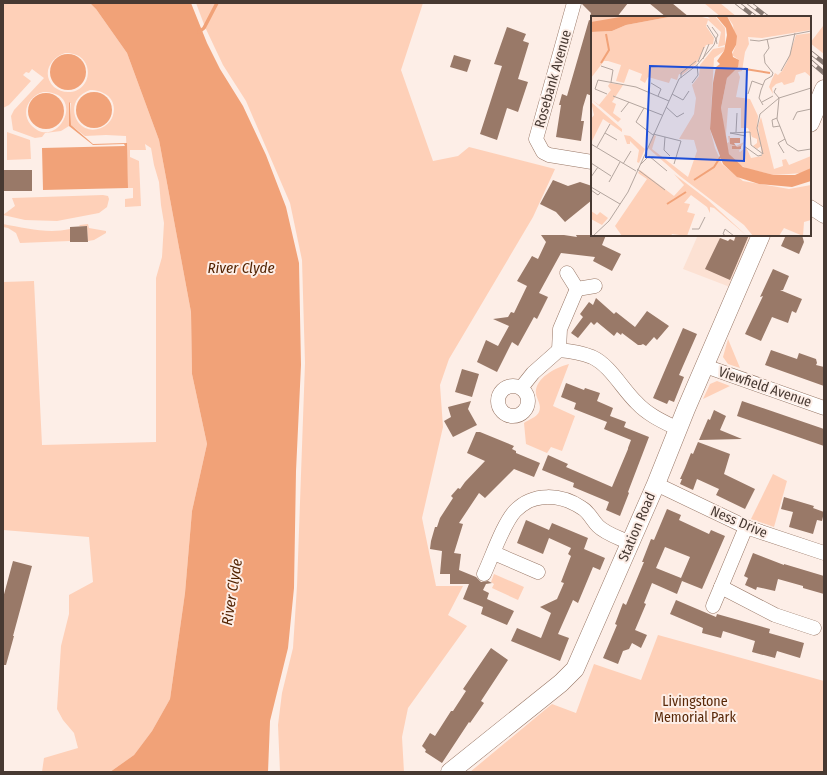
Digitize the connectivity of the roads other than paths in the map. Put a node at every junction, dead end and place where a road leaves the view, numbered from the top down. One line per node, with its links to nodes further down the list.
1 (574, 3): 4 (street, Rosebank Avenue)
2 (824, 89): 3 (street)
3 (811, 120)
4 (591, 162)
5 (811, 208): 6 (street)
6 (824, 216)
7 (761, 236): 12 (street, Station Road)
8 (566, 273): 10 (street)
9 (595, 286): 10 (street)
10 (577, 290): 11 (street)
11 (559, 350): 13 (street); 15 (street)
12 (705, 366): 14 (street, Viewfield Avenue); 15 (street, Station Road)
13 (521, 388)
14 (824, 408)
15 (678, 429): 16 (street, Station Road)
16 (656, 484): 17 (street, Ness Drive); 18 (street, Station Road)
17 (746, 527): 20 (street, Ness Drive); 23 (street)
18 (630, 543): 19 (street); 26 (street, Station Road)
19 (494, 553): 21 (street); 22 (street)
20 (824, 553)
21 (538, 572)
22 (484, 574)
23 (721, 586): 24 (street); 25 (street)
24 (713, 606)
25 (814, 628)
26 (450, 772)

